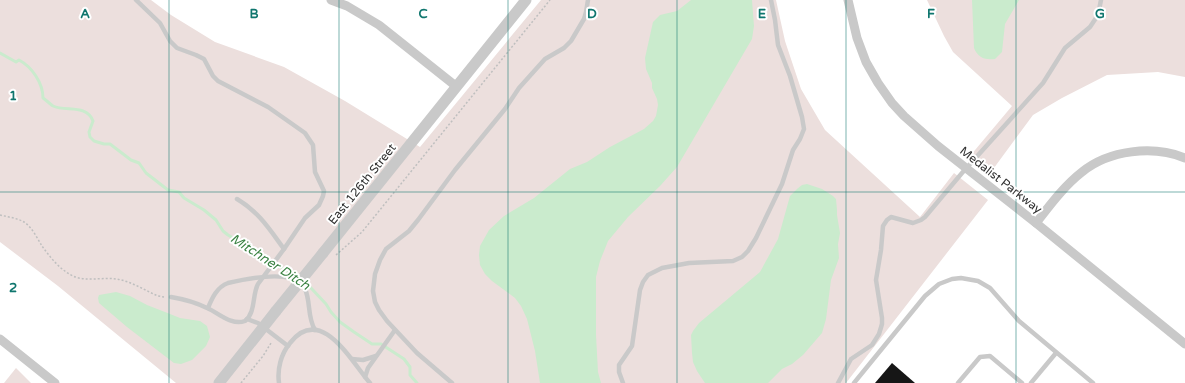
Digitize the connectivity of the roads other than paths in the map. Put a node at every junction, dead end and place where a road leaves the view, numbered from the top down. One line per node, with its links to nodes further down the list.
1 (136, 0): 13 (lane)
2 (330, 0): 8 (street)
3 (526, 0): 8 (street, East 126th Street)
4 (588, 0): 22 (lane)
5 (771, 0): 35 (lane)
6 (848, 0): 10 (street, Medalist Parkway)
7 (1101, 0): 10 (lane)
8 (457, 87): 20 (street, East 126th Street, bridge)
9 (1185, 158): 12 (street)
10 (966, 168): 12 (street, Medalist Parkway); 36 (lane)
11 (237, 199): 13 (lane)
12 (1036, 223): 24 (street, Medalist Parkway)
13 (284, 249): 14 (lane)
14 (261, 278): 15 (lane); 18 (lane); 19 (lane)
15 (291, 278)
16 (305, 289): 21 (lane)
17 (171, 297): 18 (lane)
18 (208, 308): 19 (lane)
19 (248, 319): 20 (lane)
20 (264, 327): 25 (lane); 31 (street, East 126th Street)
21 (314, 330): 25 (lane); 28 (lane)
22 (395, 330): 27 (lane); 34 (lane)
23 (0, 339): 30 (street)
24 (1185, 344)
25 (288, 346): 32 (lane)
26 (1056, 353): 37 (lane); 40 (lane); 41 (lane)
27 (376, 356): 28 (lane); 29 (lane)
28 (352, 359): 29 (lane)
29 (365, 377): 33 (lane)
30 (55, 383)
31 (218, 383)
32 (279, 383)
33 (370, 383)
34 (452, 383)
35 (623, 383)
36 (838, 383)
37 (854, 383)
38 (958, 383): 39 (lane)
39 (1022, 383)
40 (1031, 383)
41 (1093, 383)

